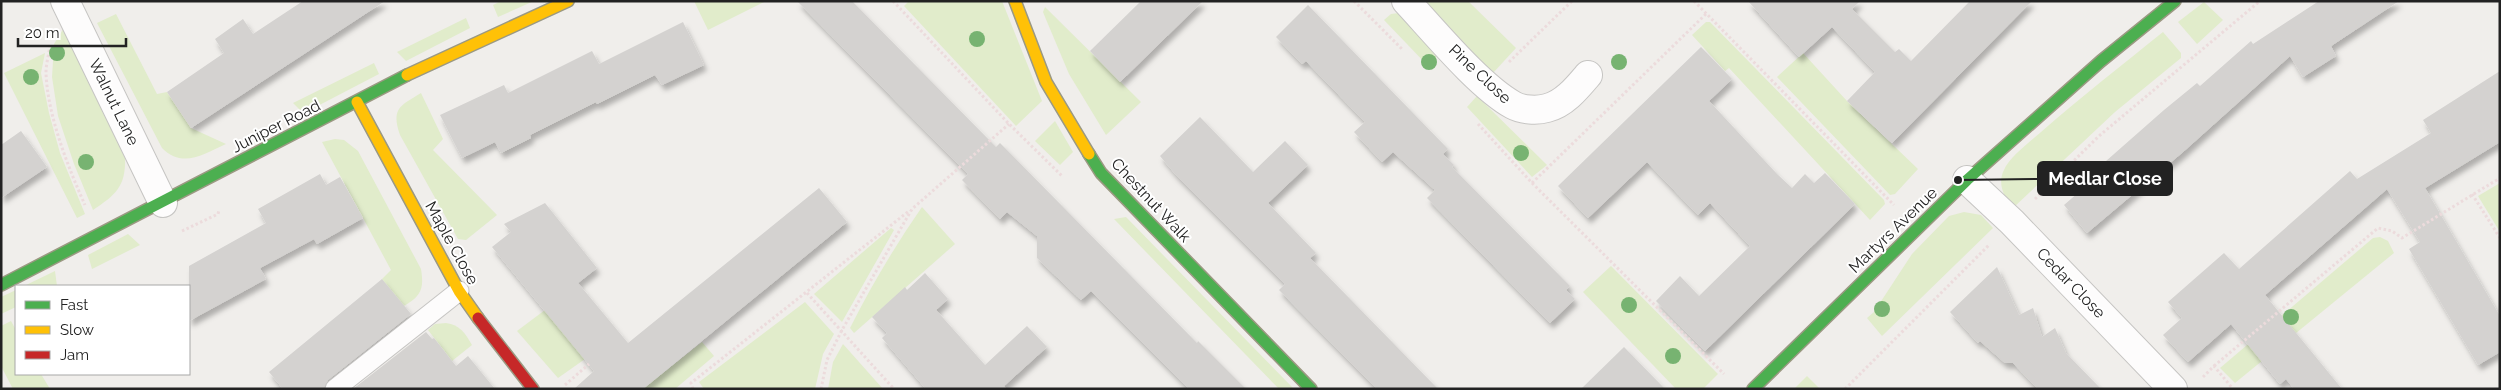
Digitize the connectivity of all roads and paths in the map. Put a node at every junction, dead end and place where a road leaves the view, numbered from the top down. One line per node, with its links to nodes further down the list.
1 (568, 1): 15 (street, Juniper Road)
2 (894, 1): 17 (path)
3 (1015, 1): 43 (street, Chestnut Walk)
4 (1354, 1): 12 (path)
5 (1406, 1): 14 (street, Pine Close)
6 (1572, 1): 14 (path)
7 (1694, 1): 11 (path)
8 (2175, 1): 19 (street, Martyrs Avenue)
9 (2260, 1): 25 (path)
10 (66, 5): 23 (street, Walnut Lane); 27 (path)
11 (1706, 14): 21 (path); 26 (path)
12 (1407, 54)
13 (1588, 75): 14 (street, Pine Close)
14 (1487, 84)
15 (357, 102): 23 (street, Juniper Road); 30 (street, Maple Close)
16 (1475, 121): 21 (path)
17 (1009, 124): 20 (path); 24 (path)
18 (2500, 178): 22 (path)
19 (1967, 180): 25 (street, Cedar Close); 26 (street, Martyrs Avenue)
20 (1068, 182)
21 (1532, 183): 35 (path)
22 (2472, 194): 28 (path); 34 (path)
23 (163, 203): 27 (street, Juniper Road)
24 (912, 209): 31 (path); 32 (path)
25 (2012, 222): 45 (path); 46 (street, Cedar Close)
26 (1918, 229): 44 (street, Martyrs Avenue)
27 (98, 236): 29 (street, Juniper Road)
28 (2500, 238)
29 (1, 285)
30 (459, 291): 37 (lane); 38 (street, Maple Close)
31 (807, 293): 32 (path); 40 (path)
32 (842, 330): 41 (path); 42 (path)
33 (589, 364): 39 (path)
34 (2214, 366): 36 (path); 47 (path)
35 (1725, 375)
36 (2202, 378)
37 (335, 389)
38 (533, 389)
39 (561, 389)
40 (693, 389)
41 (821, 389)
42 (894, 389)
43 (1311, 389)
44 (1753, 389)
45 (1845, 389)
46 (2173, 389)
47 (2232, 389)

